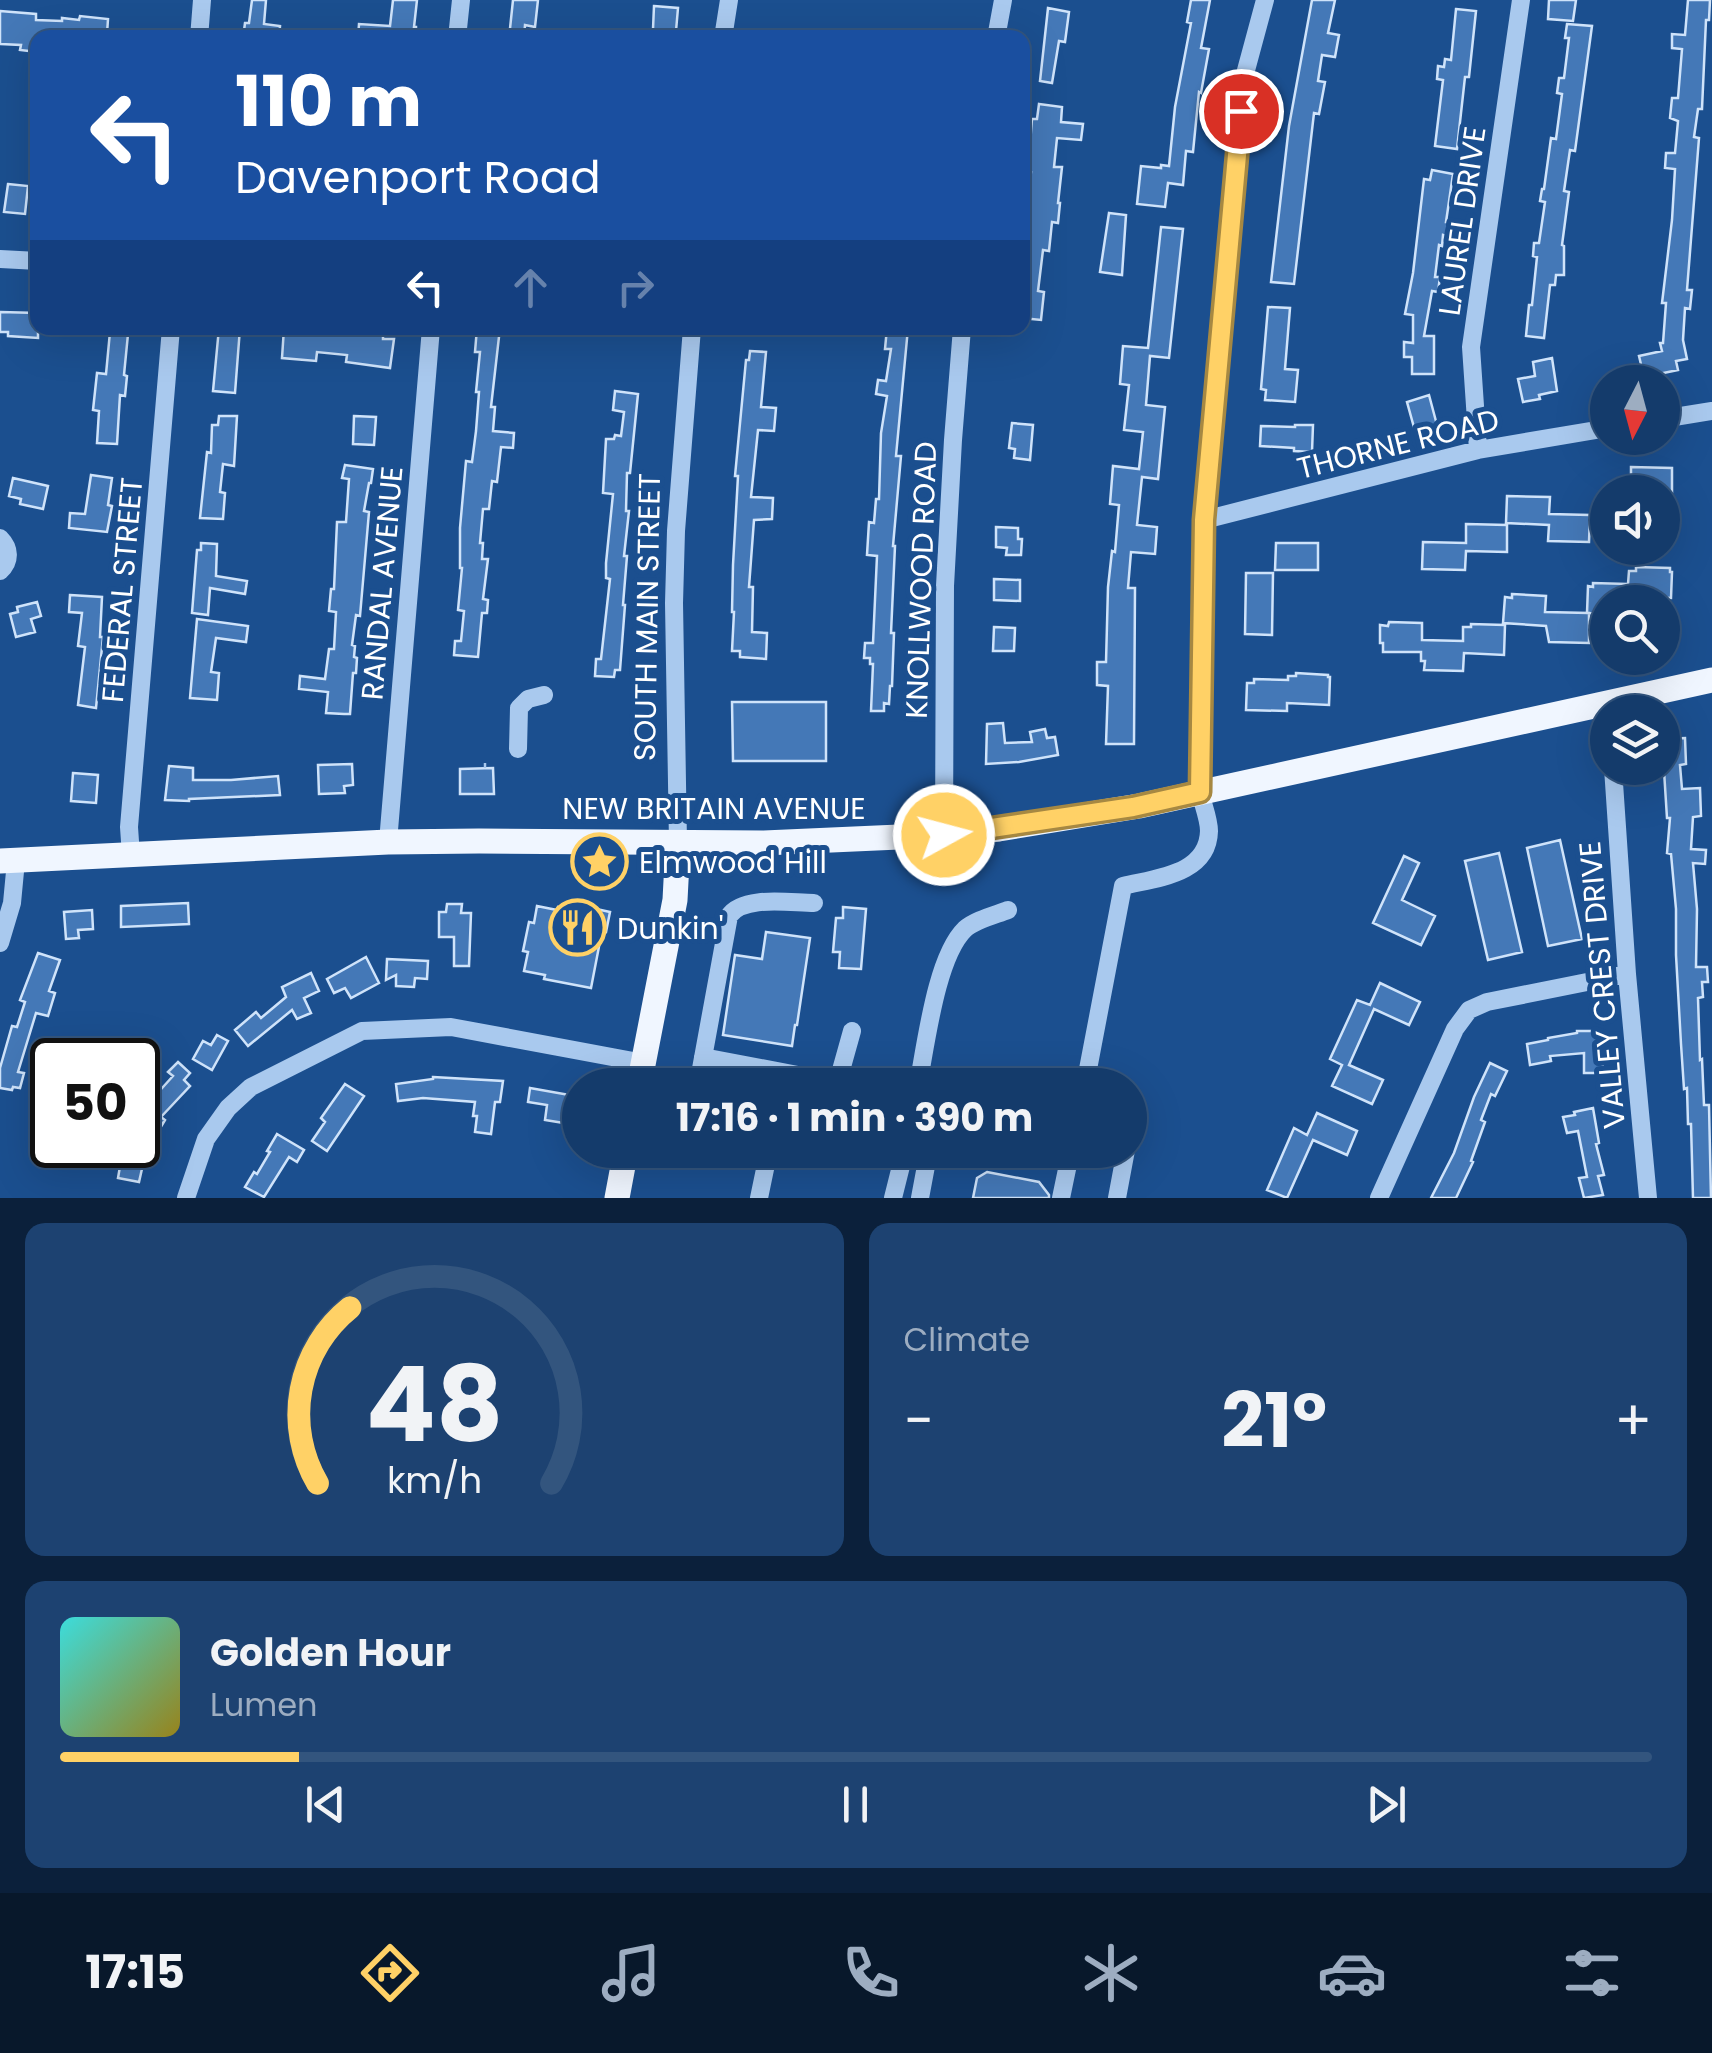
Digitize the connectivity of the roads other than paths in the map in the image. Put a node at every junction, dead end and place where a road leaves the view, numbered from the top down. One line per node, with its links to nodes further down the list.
1 (202, 0): 7 (street)
2 (461, 0): 8 (street)
3 (730, 0): 9 (street)
4 (1003, 0): 10 (street)
5 (1266, 0): 21 (street)
6 (1522, 0): 20 (street, LAUREL DRIVE)
7 (199, 30)
8 (458, 30)
9 (724, 30)
10 (997, 30)
11 (0, 259): 12 (street)
12 (30, 261)
13 (170, 335): 35 (street, FEDERAL STREET)
14 (430, 335): 33 (street, RANDAL AVENUE)
15 (691, 335): 34 (street, SOUTH MAIN STREET)
16 (961, 335): 32 (street, KNOLLWOOD ROAD)
17 (1712, 411): 18 (street)
18 (1680, 416)
19 (1590, 431): 20 (street, THORNE ROAD)
20 (1478, 450): 21 (street, THORNE ROAD)
21 (1204, 520): 31 (street)
22 (0, 538): 23 (street)
23 (0, 571)
24 (1712, 671): 25 (street)
25 (1712, 680): 27 (main road, NEW BRITAIN AVENUE)
26 (544, 695): 29 (street)
27 (1665, 695)
28 (1590, 717): 31 (main road, NEW BRITAIN AVENUE)
29 (518, 749)
30 (1613, 785): 40 (street, VALLEY CREST DRIVE)
31 (1200, 792): 32 (main road, NEW BRITAIN AVENUE); 49 (street)
32 (944, 835): 34 (main road, NEW BRITAIN AVENUE)
33 (388, 842): 34 (main road, NEW BRITAIN AVENUE); 35 (main road, NEW BRITAIN AVENUE)
34 (678, 843): 44 (main road, SOUTH MAIN STREET)
35 (131, 856): 36 (main road, NEW BRITAIN AVENUE)
36 (8, 861): 39 (street)
37 (814, 904): 42 (street)
38 (1008, 910): 48 (street)
39 (0, 943)
40 (1627, 974): 63 (street); 64 (street, VALLEY CREST DRIVE)
41 (852, 1031): 47 (street)
42 (702, 1057): 45 (street); 46 (street)
43 (617, 1068): 56 (street)
44 (643, 1068)
45 (700, 1068)
46 (744, 1068)
47 (841, 1068)
48 (921, 1068)
49 (1087, 1068)
50 (623, 1168): 57 (main road)
51 (765, 1168): 58 (street)
52 (900, 1168): 59 (street)
53 (926, 1168): 60 (street)
54 (1068, 1168): 61 (street)
55 (1123, 1168): 62 (street)
56 (186, 1198)
57 (617, 1198)
58 (759, 1198)
59 (893, 1198)
60 (920, 1198)
61 (1062, 1198)
62 (1117, 1198)
63 (1379, 1198)
64 (1648, 1198)

